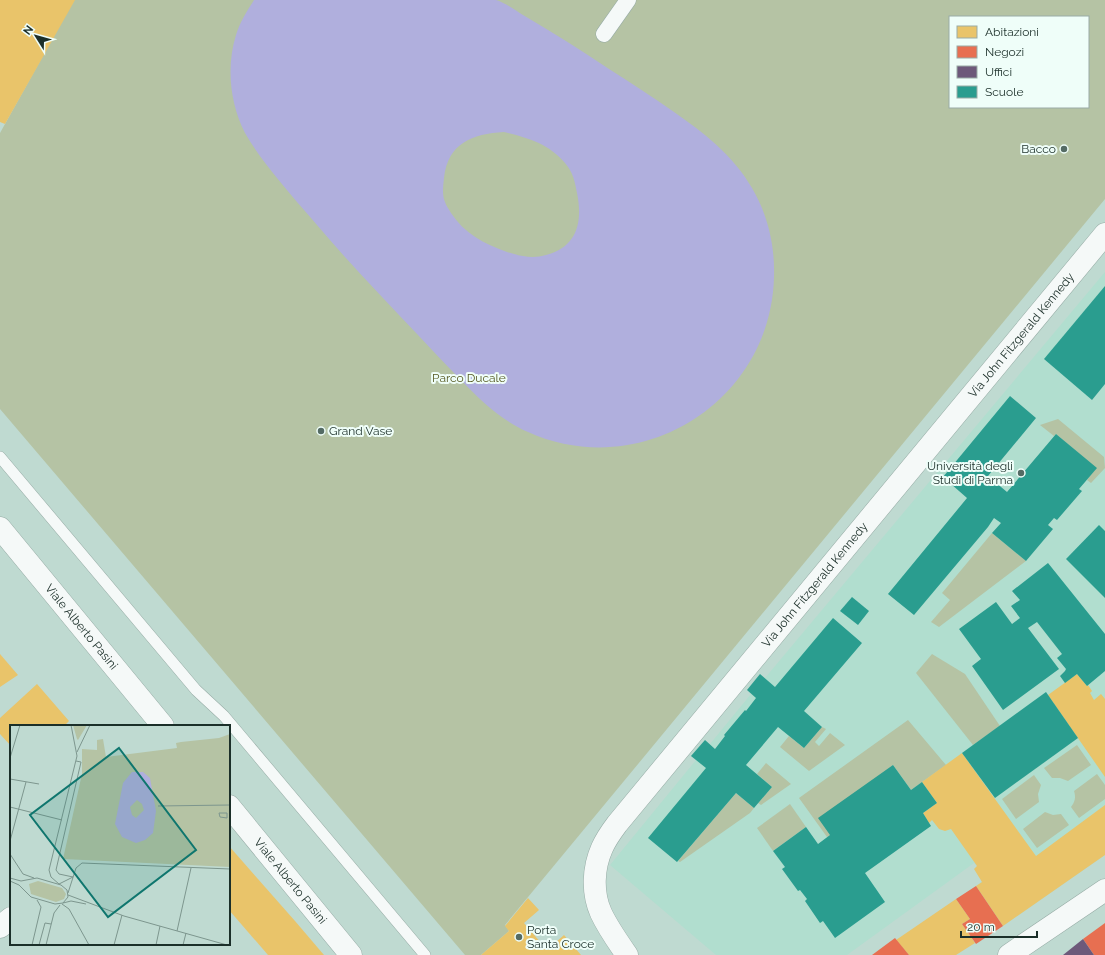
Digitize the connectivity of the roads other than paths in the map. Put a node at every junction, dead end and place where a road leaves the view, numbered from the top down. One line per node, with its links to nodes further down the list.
1 (628, 0): 2 (street)
2 (604, 34)
3 (1105, 234): 13 (street, Via John Fitzgerald Kennedy)
4 (0, 457): 12 (lane)
5 (0, 528): 6 (street, Viale Alberto Pasini)
6 (162, 725)
7 (230, 807): 11 (street, Viale Alberto Pasini)
8 (1105, 890): 14 (street)
9 (10, 919): 10 (street)
10 (0, 927)
11 (351, 955)
12 (425, 955)
13 (627, 955)
14 (1009, 955)

